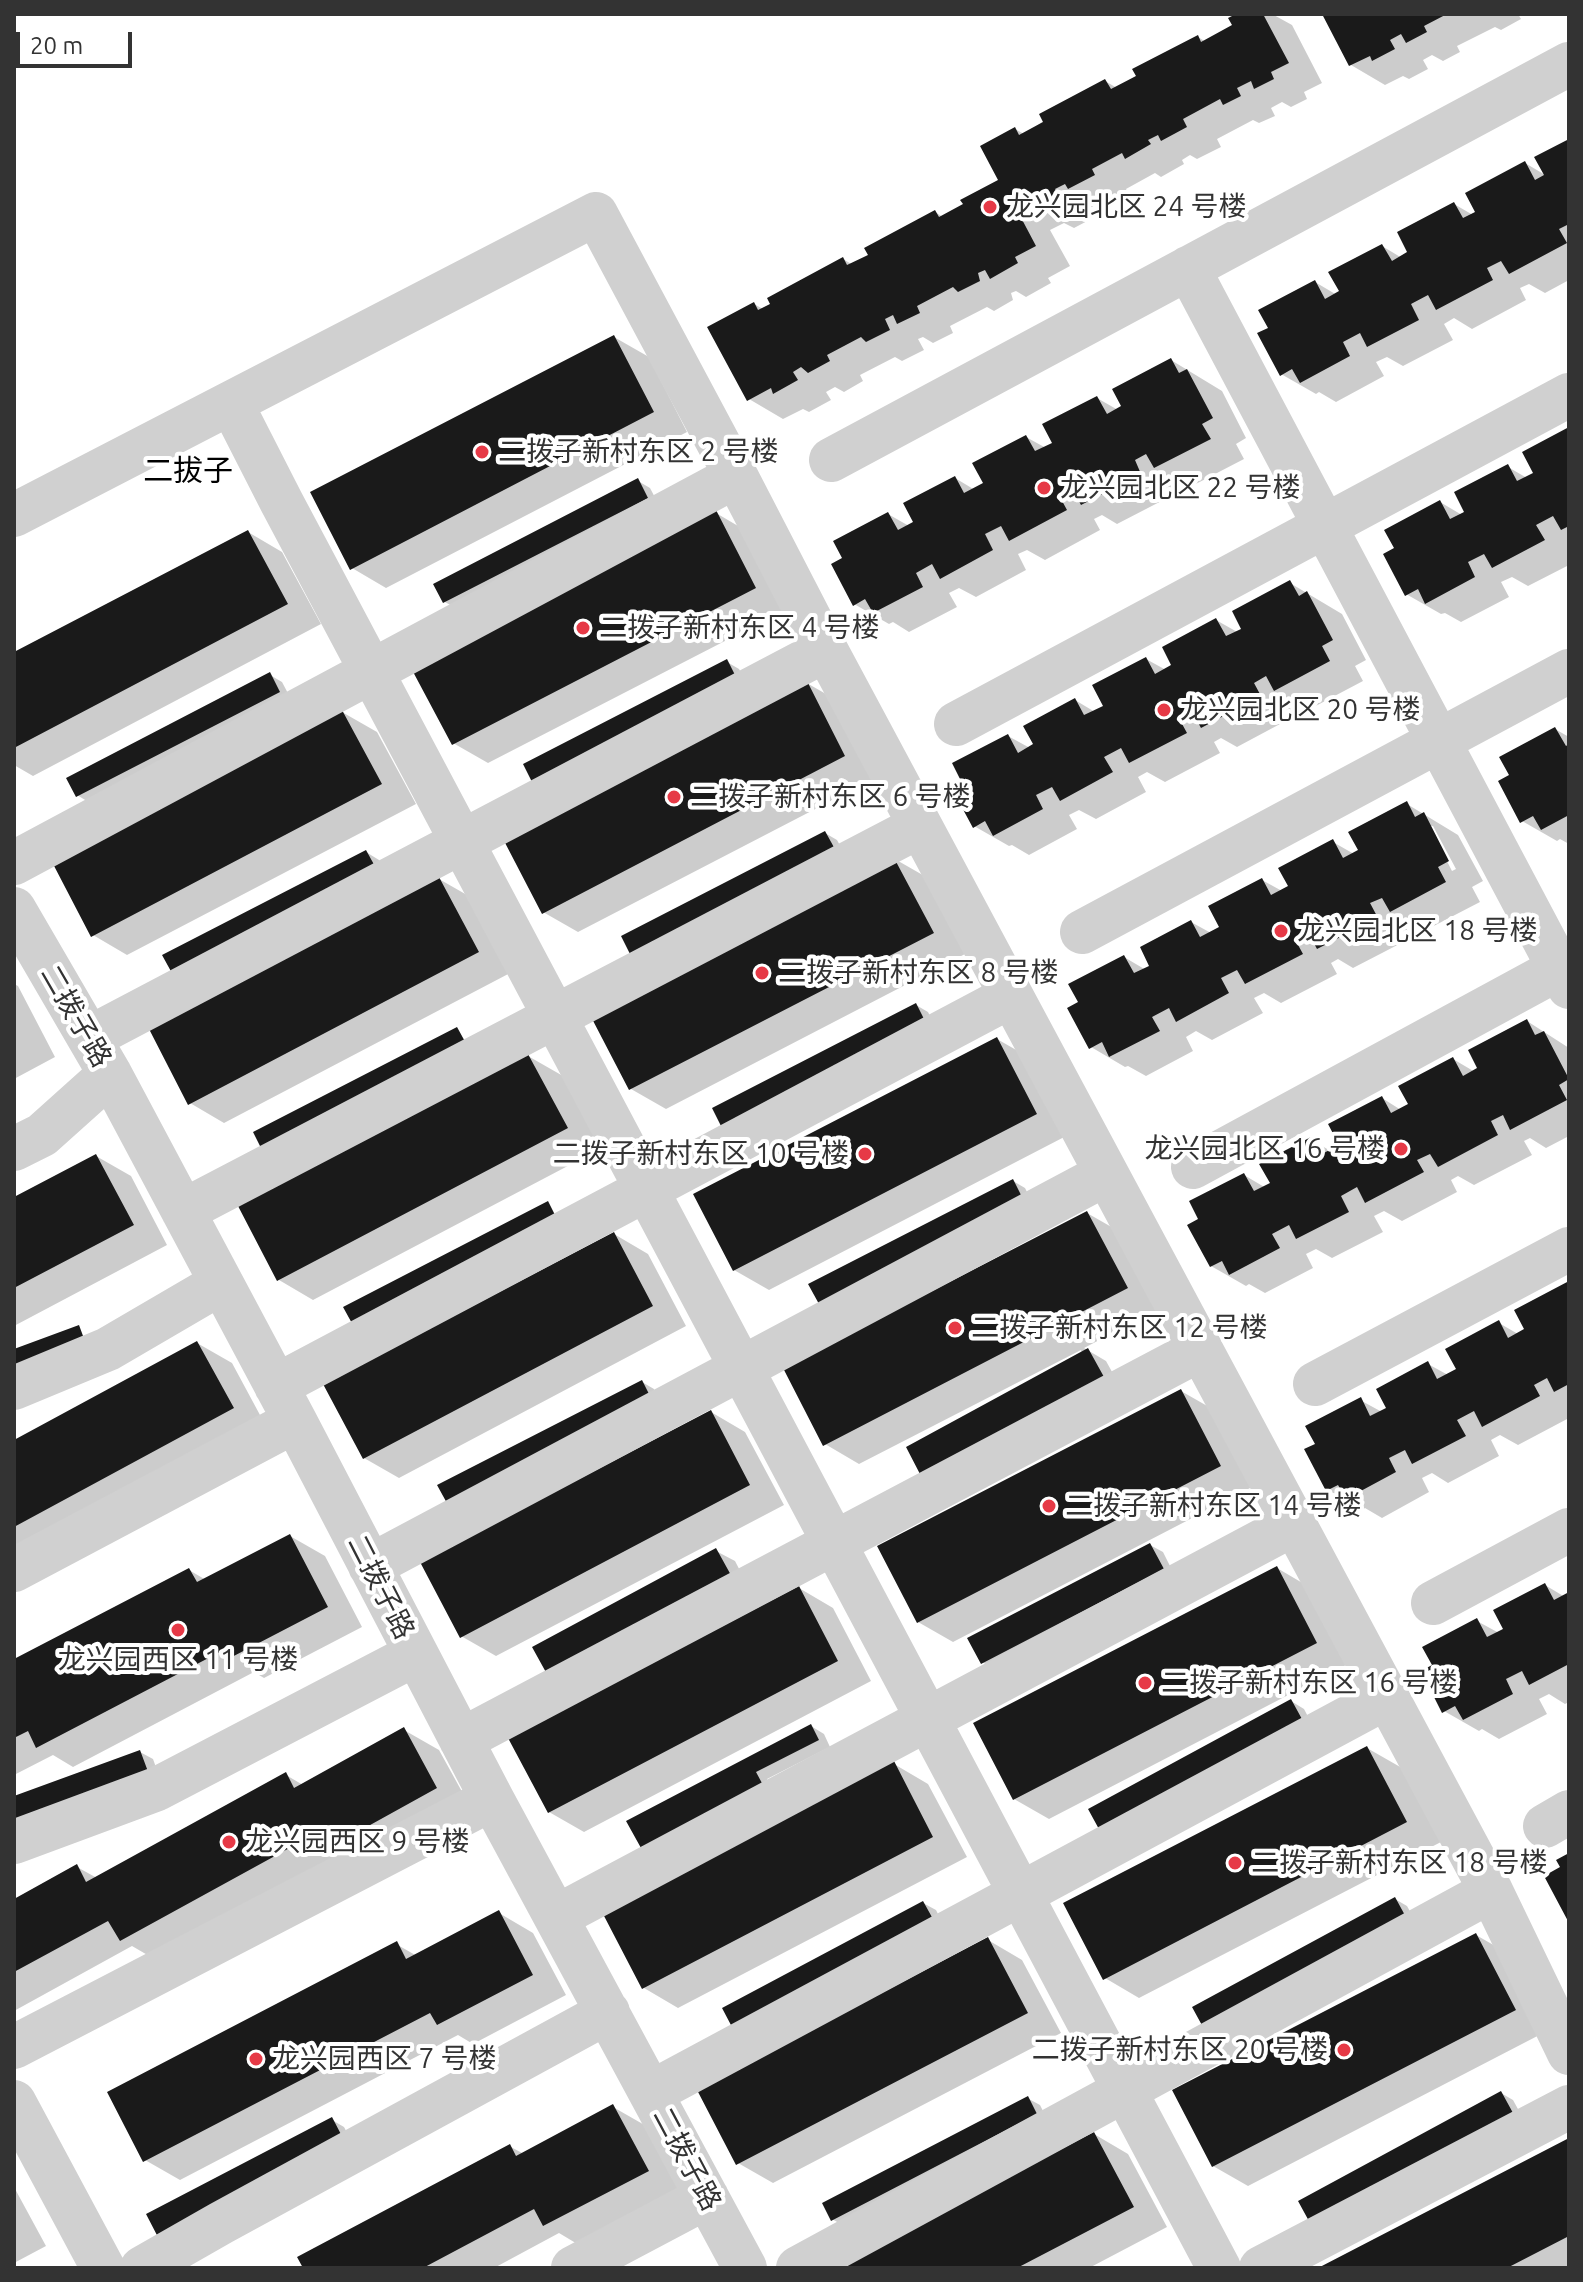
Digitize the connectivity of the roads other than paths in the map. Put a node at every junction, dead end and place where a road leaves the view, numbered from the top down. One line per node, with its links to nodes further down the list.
1 (1569, 64): 2 (street)
2 (1188, 268): 5 (street); 8 (street)
3 (1569, 395): 8 (street)
4 (231, 403): 6 (street); 7 (street); 11 (street)
5 (831, 460)
6 (736, 476): 9 (street); 11 (street)
7 (14, 515)
8 (1325, 526): 12 (street); 13 (street)
9 (826, 650): 14 (street); 15 (street)
10 (1569, 671): 13 (street)
11 (371, 672): 15 (street); 16 (street)
12 (956, 724)
13 (1438, 740): 18 (street); 19 (street)
14 (920, 826): 20 (street); 21 (street)
15 (461, 842): 21 (street); 22 (street)
16 (14, 863)
17 (14, 909): 22 (street, 二拨子路)
18 (1082, 932)
19 (1566, 973): 25 (street)
20 (1011, 996): 26 (street); 27 (street)
21 (554, 1017): 27 (street); 28 (street)
22 (89, 1038): 23 (street, 二拨子路)
23 (110, 1074): 24 (street); 28 (street, 二拨子路)
24 (14, 1149)
25 (1193, 1167)
26 (1106, 1174): 31 (street); 32 (street)
27 (646, 1190): 32 (street); 35 (street)
28 (183, 1211): 30 (street, 二拨子路)
29 (1569, 1249): 33 (street)
30 (221, 1283): 34 (street); 35 (street, 二拨子路)
31 (1201, 1349): 36 (street); 38 (street)
32 (741, 1368): 38 (street); 39 (street)
33 (1315, 1384)
34 (14, 1388)
35 (286, 1404): 39 (street, 二拨子路); 40 (street)
36 (1294, 1524): 43 (street); 44 (street)
37 (1569, 1530): 41 (street)
38 (834, 1543): 44 (street); 45 (street)
39 (370, 1566): 42 (street, 二拨子路)
40 (14, 1570)
41 (1433, 1603)
42 (416, 1654): 45 (street, 二拨子路); 47 (street)
43 (1387, 1697): 48 (street); 49 (street)
44 (927, 1720): 49 (street); 50 (street)
45 (461, 1740): 46 (street, 二拨子路)
46 (492, 1799): 50 (street, 二拨子路); 52 (street)
47 (14, 1842)
48 (1491, 1891): 53 (street); 54 (street)
49 (1020, 1894): 54 (street); 55 (street)
50 (556, 1917): 51 (street, 二拨子路)
51 (608, 2012): 55 (street, 二拨子路); 60 (street)
52 (14, 2047)
53 (1569, 2053)
54 (1125, 2090): 63 (street); 64 (street)
55 (652, 2092): 58 (street, 二拨子路)
56 (14, 2102): 59 (street)
57 (1569, 2107): 65 (street)
58 (707, 2197): 61 (street); 62 (street, 二拨子路)
59 (103, 2268)
60 (142, 2268)
61 (573, 2268)
62 (745, 2268)
63 (798, 2268)
64 (1219, 2268)
65 (1261, 2268)

